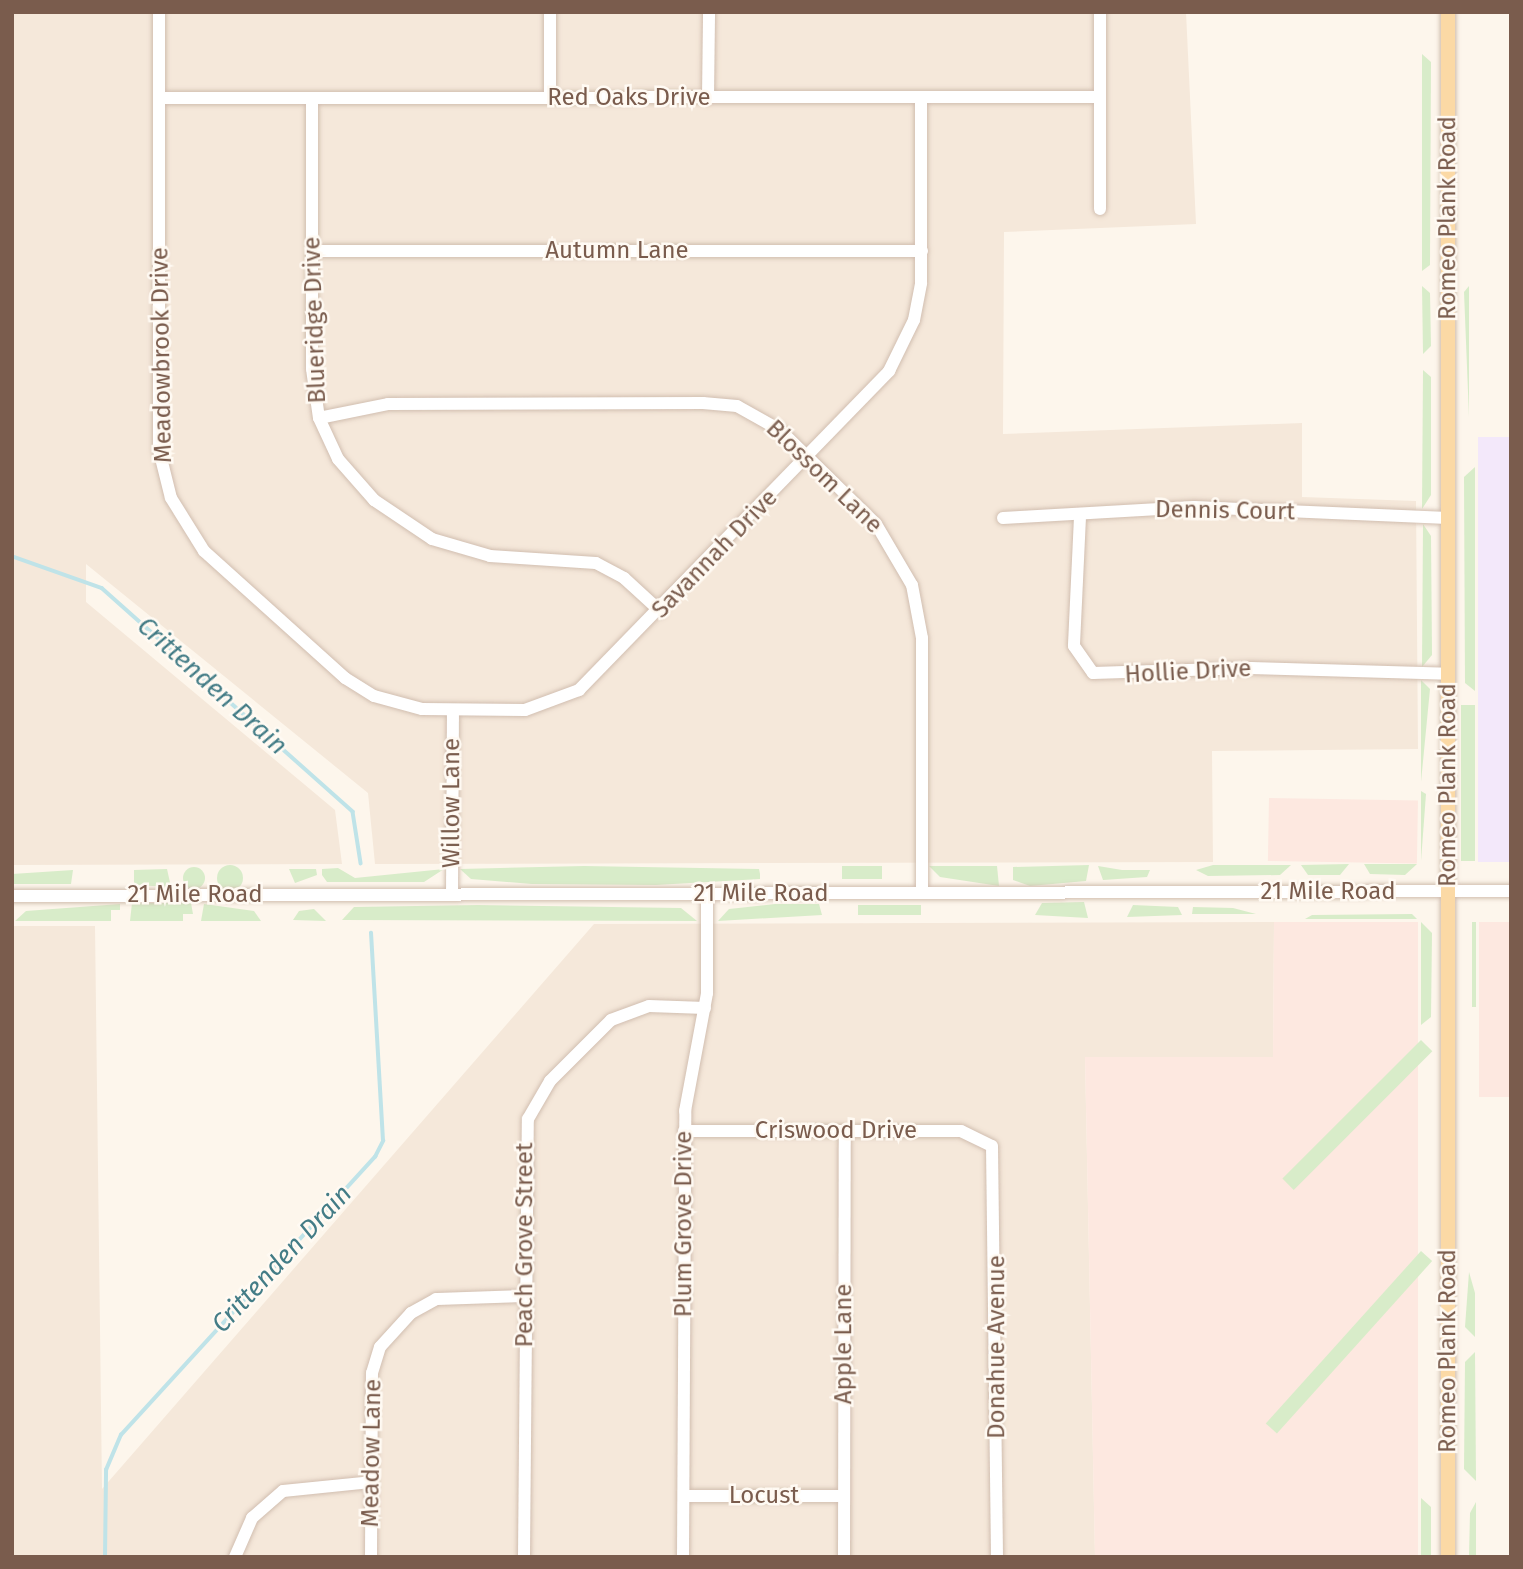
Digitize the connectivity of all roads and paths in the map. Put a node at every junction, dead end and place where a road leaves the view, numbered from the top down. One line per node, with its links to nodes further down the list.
1 (159, 12): 8 (street, Meadowbrook Drive)
2 (550, 12): 9 (street)
3 (709, 12): 10 (street)
4 (1100, 12): 7 (street)
5 (1448, 12): 19 (main road, Romeo Plank Road)
6 (921, 97): 7 (street, Red Oaks Drive); 10 (street, Red Oaks Drive); 14 (street, Savannah Drive)
7 (1100, 97): 12 (street)
8 (159, 98): 11 (street, Red Oaks Drive); 22 (street, Meadowbrook Drive)
9 (550, 98): 10 (street, Red Oaks Drive); 11 (street, Red Oaks Drive)
10 (708, 98)
11 (312, 99): 13 (street, Blueridge Drive)
12 (1100, 209)
13 (312, 251): 14 (street, Autumn Lane); 15 (street, Blueridge Drive)
14 (922, 251): 16 (street, Savannah Drive)
15 (319, 418): 16 (street, Blossom Lane); 20 (street, Blueridge Drive)
16 (809, 458): 20 (street, Savannah Drive); 25 (street, Blossom Lane)
17 (1080, 517): 18 (street, Dennis Court); 19 (street, Dennis Court); 21 (street, Hollie Drive)
18 (1003, 518)
19 (1448, 518): 21 (main road, Romeo Plank Road)
20 (660, 611): 22 (street, Savannah Drive)
21 (1448, 674): 23 (main road, Romeo Plank Road)
22 (453, 711): 27 (street, Willow Lane)
23 (1448, 891): 24 (street, 21 Mile Road); 25 (street, 21 Mile Road); 43 (main road, Romeo Plank Road)
24 (1511, 891)
25 (922, 893): 26 (street, 21 Mile Road)
26 (707, 894): 27 (street, 21 Mile Road); 29 (street, Plum Grove Drive)
27 (452, 895): 28 (street, 21 Mile Road)
28 (12, 896)
29 (705, 1008): 30 (street, Plum Grove Drive); 33 (street, Peach Grove Street)
30 (684, 1130): 31 (street, Criswood Drive); 35 (street, Plum Grove Drive)
31 (845, 1131): 32 (street, Criswood Drive); 36 (street, Apple Lane)
32 (987, 1139): 42 (street, Donahue Avenue)
33 (525, 1296): 34 (street, Meadow Lane); 39 (street, Peach Grove Street)
34 (370, 1482): 37 (street); 38 (street, Meadow Lane)
35 (684, 1496): 36 (street, Locust); 40 (street, Plum Grove Drive)
36 (844, 1496): 41 (street, Apple Lane)
37 (235, 1557)
38 (371, 1557)
39 (524, 1557)
40 (684, 1557)
41 (844, 1557)
42 (997, 1557)
43 (1448, 1557)

